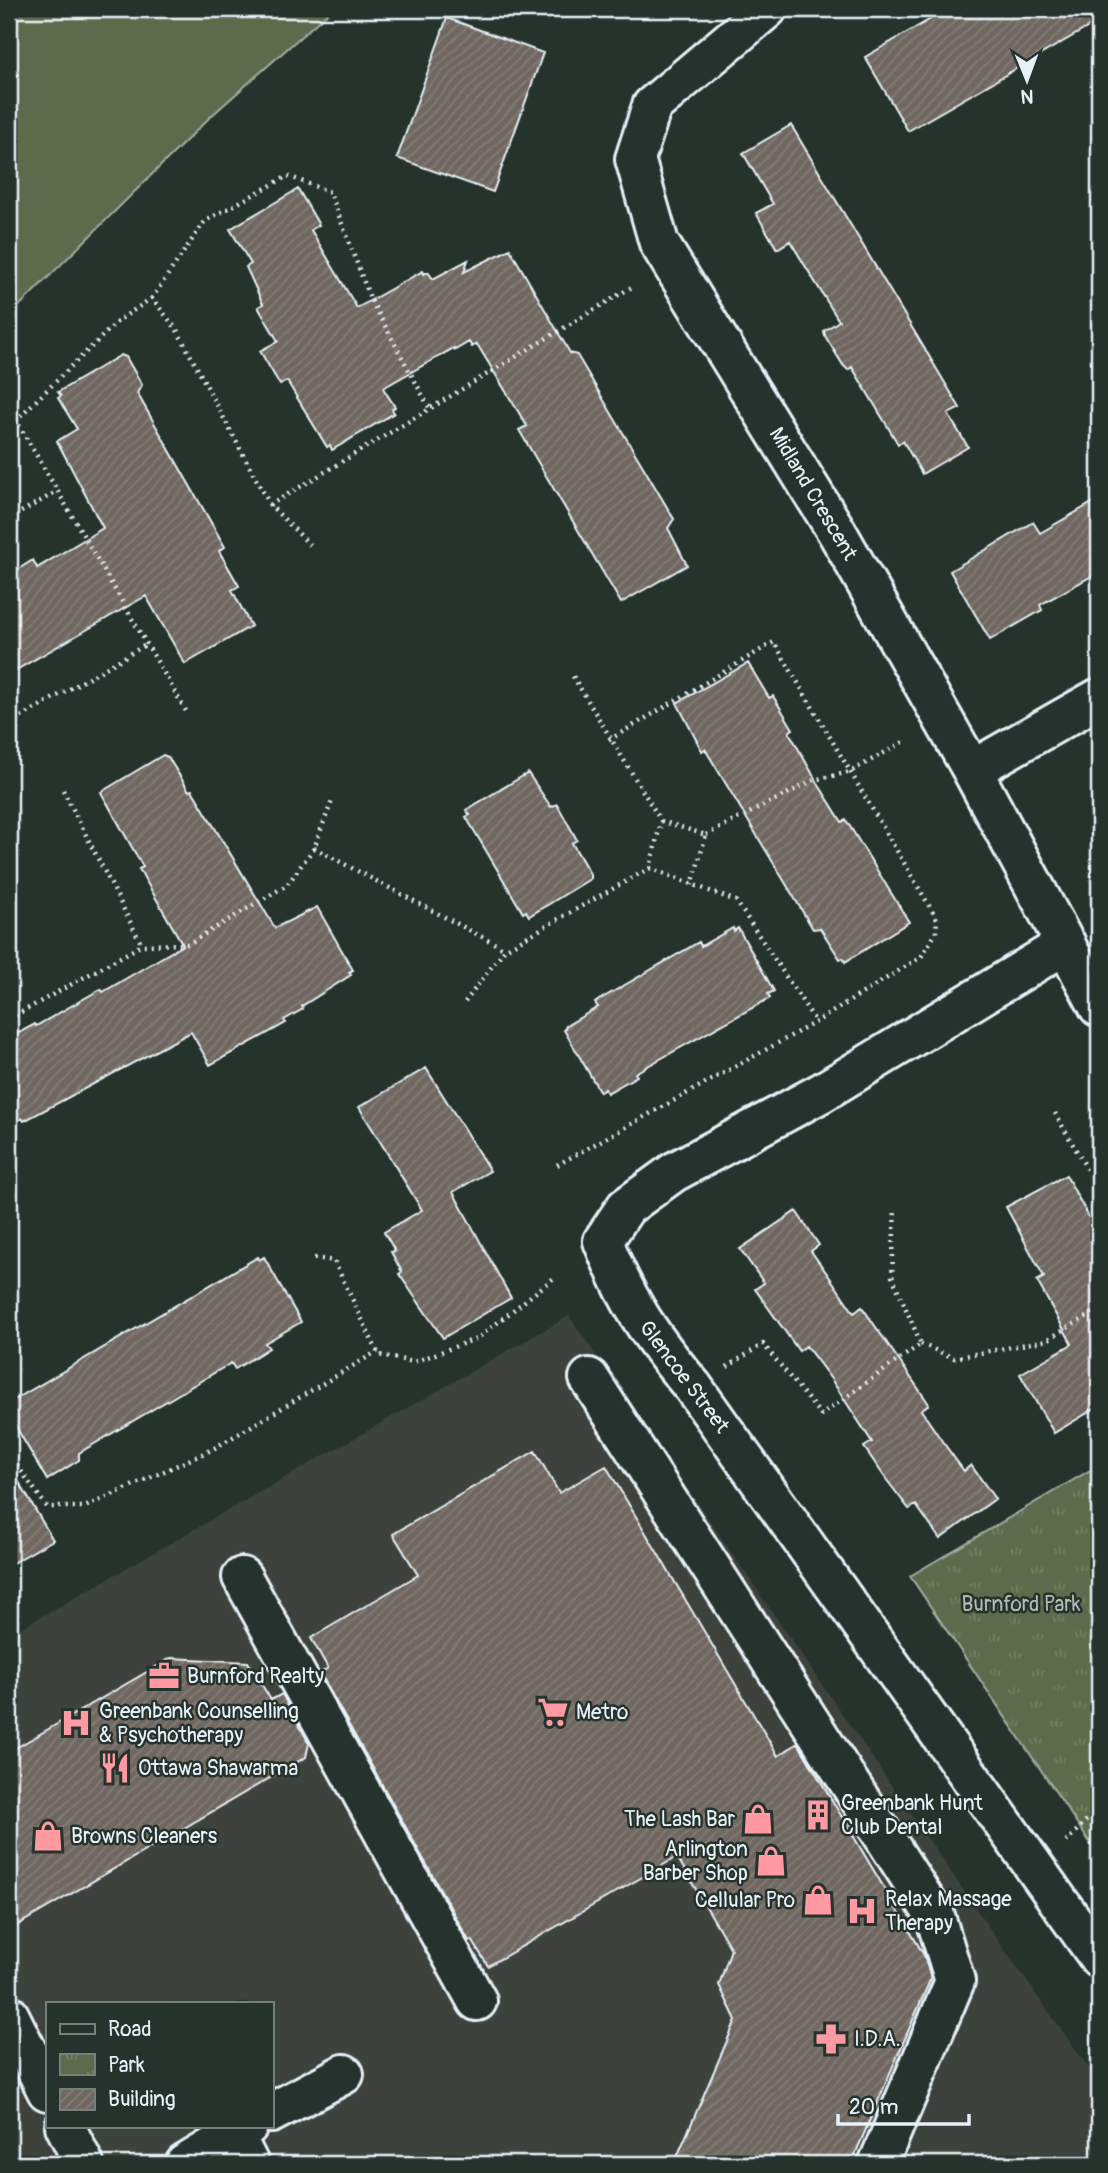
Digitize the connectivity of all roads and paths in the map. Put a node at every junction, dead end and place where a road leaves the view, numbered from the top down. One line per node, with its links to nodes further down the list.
1 (767, 9): 2 (street, Midland Crescent)
2 (671, 263): 4 (path); 13 (street, Midland Crescent)
3 (152, 298): 4 (path); 5 (path); 6 (path)
4 (430, 409): 6 (path)
5 (55, 492): 7 (path); 9 (path)
6 (270, 505): 8 (path)
7 (9, 519)
8 (310, 545)
9 (147, 643): 12 (path); 14 (path)
10 (571, 673): 15 (path)
11 (1099, 698): 16 (street)
12 (186, 711)
13 (943, 720): 16 (street, Midland Crescent); 17 (path)
14 (9, 724)
15 (609, 740): 17 (path); 20 (path)
16 (972, 770): 25 (street, Midland Crescent)
17 (850, 772): 21 (path); 31 (path)
18 (63, 790): 26 (path)
19 (332, 801): 22 (path)
20 (661, 821): 21 (path); 23 (path)
21 (706, 835): 24 (path)
22 (314, 848): 26 (path); 27 (path)
23 (650, 868): 24 (path); 27 (path)
24 (692, 885): 31 (path)
25 (1066, 944): 29 (street, Midland Crescent); 42 (street, Glencoe Street)
26 (142, 945): 30 (path)
27 (505, 949): 28 (path)
28 (465, 1002)
29 (1099, 1007)
30 (9, 1018)
31 (816, 1022): 33 (path)
32 (1055, 1114): 34 (path)
33 (557, 1165)
34 (1099, 1190)
35 (895, 1209): 39 (path)
36 (314, 1258): 40 (path)
37 (555, 1277): 40 (path)
38 (1099, 1309): 39 (path)
39 (921, 1344): 42 (path)
40 (378, 1352): 43 (path)
41 (589, 1378): 55 (street)
42 (694, 1387): 45 (street, Glencoe Street)
43 (9, 1454)
44 (242, 1577): 46 (street)
45 (1099, 1958)
46 (477, 2001)
47 (9, 2015): 49 (street)
48 (344, 2074): 50 (street)
49 (46, 2089)
50 (273, 2112)
51 (66, 2128): 53 (street)
52 (244, 2141): 54 (street)
53 (84, 2164)
54 (185, 2164)
55 (878, 2164)

